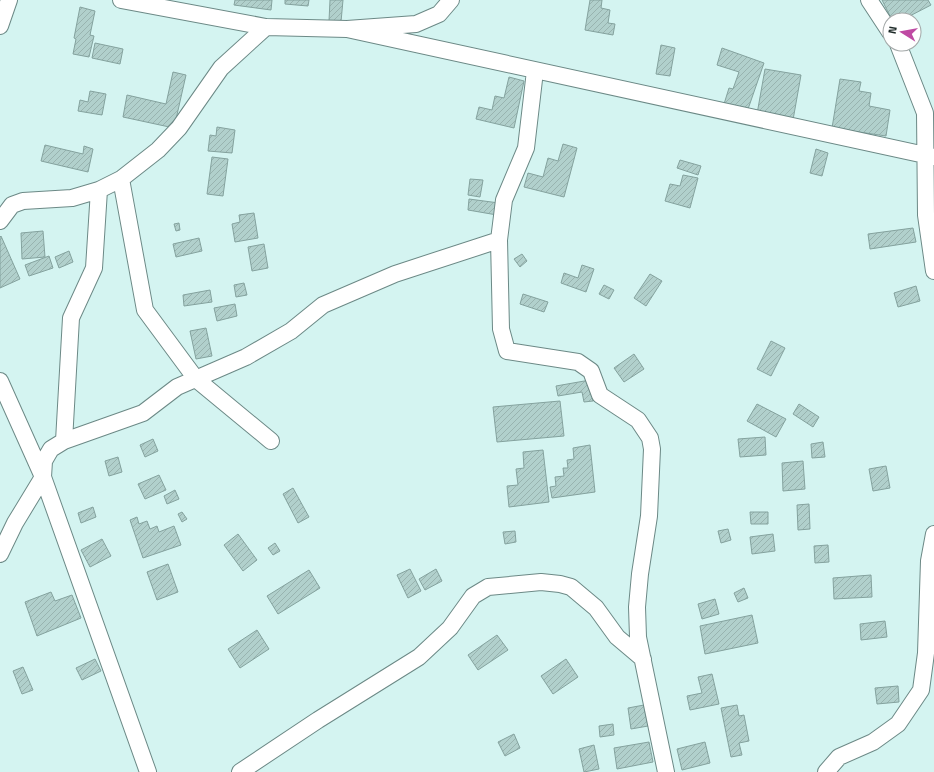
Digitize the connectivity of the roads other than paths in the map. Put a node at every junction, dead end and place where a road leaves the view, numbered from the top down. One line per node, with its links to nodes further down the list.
1 (9, 0): 6 (street)
2 (122, 0): 7 (street)
3 (451, 0): 8 (street)
4 (869, 0): 5 (street)
5 (882, 20)
6 (0, 26)
7 (266, 27): 8 (street); 12 (street)
8 (347, 29): 10 (street)
9 (901, 52): 11 (street)
10 (535, 71): 11 (street); 15 (street)
11 (930, 156): 16 (street)
12 (121, 179): 13 (street); 17 (street)
13 (98, 190): 14 (street); 19 (street)
14 (0, 222)
15 (499, 240): 17 (street); 24 (street)
16 (934, 271)
17 (196, 379): 19 (street); 20 (street)
18 (0, 381): 21 (street)
19 (64, 441): 21 (street)
20 (271, 441)
21 (43, 477): 23 (street); 25 (street)
22 (934, 534): 28 (street)
23 (0, 554)
24 (643, 659): 26 (street); 27 (street)
25 (148, 772)
26 (240, 772)
27 (666, 772)
28 (826, 772)

